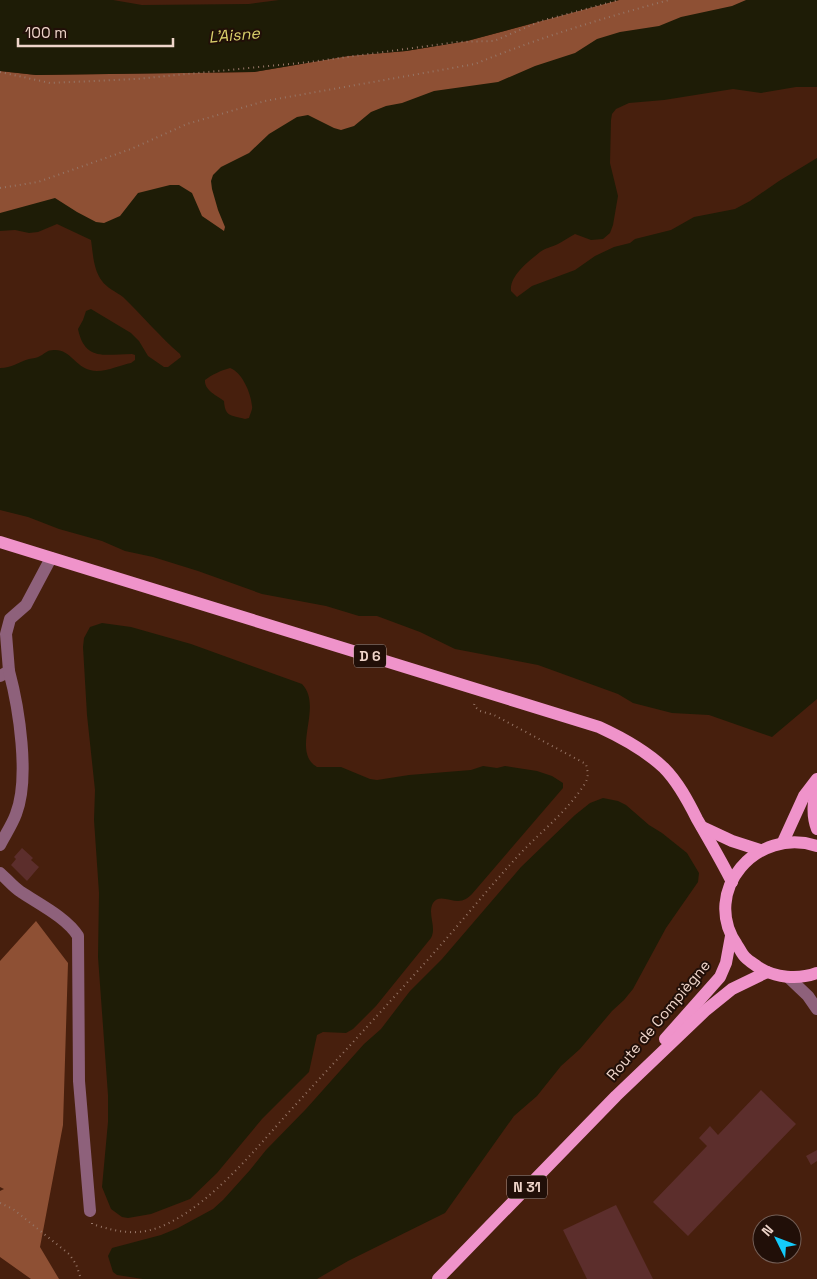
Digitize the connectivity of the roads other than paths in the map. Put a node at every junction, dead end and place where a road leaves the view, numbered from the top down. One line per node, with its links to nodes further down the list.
1 (0, 542): 2 (main road, D 6)
2 (51, 558): 3 (street); 5 (main road, D 6)
3 (5, 674): 8 (street)
4 (817, 781): 6 (main road); 7 (main road)
5 (702, 827): 10 (main road); 12 (main road, D 6)
6 (817, 829)
7 (783, 842): 9 (main road); 10 (main road)
8 (0, 845)
9 (817, 846)
10 (760, 850): 12 (main road)
11 (0, 873): 19 (street)
12 (732, 882): 13 (main road)
13 (731, 936): 14 (main road); 18 (main road, Route de Compiègne / N 31)
14 (767, 972): 16 (main road); 18 (main road, Route de Compiègne / N 31)
15 (817, 973): 16 (main road)
16 (788, 976): 17 (street)
17 (817, 1009)
18 (616, 1096): 20 (main road, Route de Compiègne / N 31)
19 (90, 1210)
20 (438, 1279)

